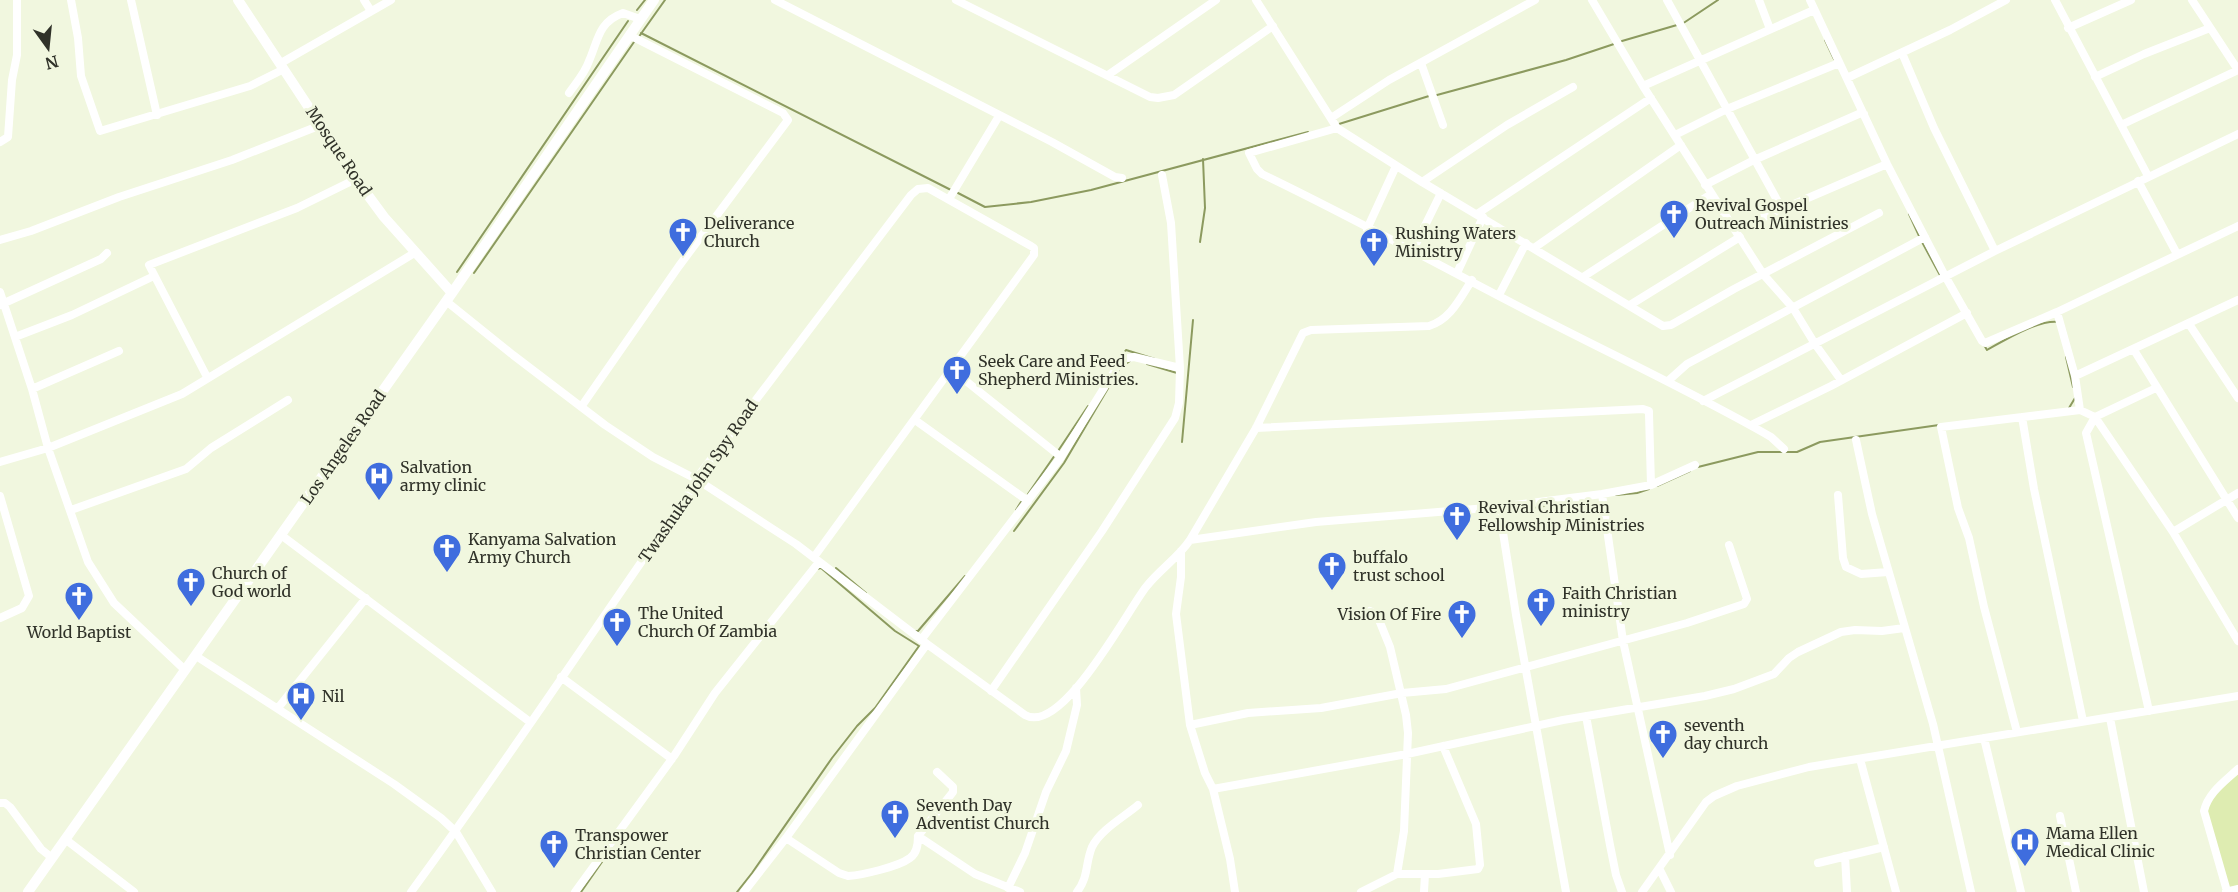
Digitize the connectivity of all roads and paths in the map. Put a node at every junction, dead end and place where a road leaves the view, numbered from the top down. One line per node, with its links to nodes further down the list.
1 (18, 0): 53 (street)
2 (71, 0): 44 (street)
3 (132, 0): 44 (street)
4 (238, 0): 33 (main road, Mosque Road)
5 (364, 0): 22 (street)
6 (391, 0): 22 (street)
7 (654, 0): 23 (main road, Los Angeles Road)
8 (775, 0): 45 (street)
9 (956, 0): 35 (street)
10 (1216, 0): 35 (street)
11 (1256, 0): 24 (street)
12 (1535, 0): 31 (street)
13 (1592, 0): 38 (street)
14 (1667, 0): 30 (street)
15 (1759, 0): 27 (street)
16 (1810, 0): 21 (street)
17 (2006, 0): 29 (street)
18 (2055, 0): 25 (street)
19 (2131, 0): 25 (street)
20 (2192, 0): 26 (street)
21 (1814, 10): 27 (street); 32 (street)
22 (371, 11): 33 (street)
23 (640, 19): 28 (main road, Los Angeles Road); 40 (street)
24 (1273, 26): 35 (street); 46 (street)
25 (2068, 28): 36 (street)
26 (2210, 28): 34 (street); 36 (street)
27 (1770, 29): 30 (street)
28 (629, 35): 92 (main road, Los Angeles Road); 115 (street)
29 (1902, 53): 37 (street); 80 (street)
30 (1700, 61): 38 (street); 42 (street)
31 (1421, 63): 46 (street); 48 (street)
32 (1839, 63): 37 (street); 42 (street)
33 (283, 66): 44 (street); 47 (main road, Mosque Road)
34 (2238, 70): 49 (street)
35 (1108, 75)
36 (2096, 77): 49 (street)
37 (1847, 78): 43 (street)
38 (1643, 86): 41 (street)
39 (1574, 87): 63 (street)
40 (569, 93)
41 (1651, 98): 52 (street); 70 (street)
42 (1727, 109): 52 (street); 55 (street)
43 (1864, 114): 55 (street); 56 (street)
44 (157, 115)
45 (999, 116): 61 (street); 67 (street)
46 (1331, 118): 50 (street)
47 (321, 125): 60 (main road, Mosque Road); 76 (street)
48 (1443, 125)
49 (2121, 125): 59 (street)
50 (1337, 128): 57 (street); 72 (street)
51 (2238, 134): 59 (street)
52 (1675, 135): 54 (street)
53 (0, 142)
54 (1681, 145): 64 (street); 78 (street)
55 (1754, 160): 64 (street); 68 (street)
56 (1887, 164): 68 (street); 75 (street)
57 (1396, 166): 63 (street); 72 (street)
58 (1162, 175): 104 (street)
59 (2148, 176): 62 (street)
60 (356, 178): 81 (main road, Mosque Road); 86 (street)
61 (1122, 178)
62 (2138, 181): 80 (street); 83 (street)
63 (1422, 182): 65 (street)
64 (1705, 185): 66 (street)
65 (1442, 193): 70 (street); 79 (street)
66 (1711, 194): 73 (street); 87 (street)
67 (949, 199): 105 (street, Twashuka John Spy Road); 128 (street, Twashuka John Spy Road)
68 (1782, 209): 73 (street)
69 (1879, 213): 85 (street)
70 (1480, 216): 77 (street); 84 (street)
71 (2238, 226): 83 (street)
72 (1367, 228): 79 (street)
73 (1736, 229): 74 (street)
74 (1740, 237): 85 (street); 95 (street)
75 (1924, 237): 88 (street); 96 (street)
76 (0, 240)
77 (1526, 243): 78 (street); 91 (street)
78 (1534, 248): 87 (street)
79 (1413, 250): 84 (street)
80 (1995, 251): 88 (street)
81 (416, 252): 92 (main road, Mosque Road); 107 (street)
82 (107, 253): 94 (street)
83 (2177, 254): 97 (street)
84 (1457, 273): 89 (street)
85 (1763, 274): 95 (street); 96 (street)
86 (154, 276): 100 (street); 107 (street)
87 (1583, 277): 95 (street)
88 (1946, 277): 98 (street); 101 (street)
89 (1472, 280): 91 (street); 121 (street)
90 (0, 292): 94 (street)
91 (1499, 295): 109 (street)
92 (449, 297): 115 (street); 140 (main road, Los Angeles Road)
93 (2238, 300): 99 (street)
94 (1, 304): 100 (street)
95 (1630, 305)
96 (1793, 308): 101 (street); 109 (street)
97 (2057, 312): 98 (street); 106 (street)
98 (1967, 313): 108 (street)
99 (2189, 324): 102 (street); 112 (street)
100 (15, 337): 111 (street)
101 (1815, 344): 108 (street); 114 (street)
102 (2134, 350): 106 (street); 110 (street)
103 (119, 351): 111 (street)
104 (1180, 368): 125 (street); 158 (street)
105 (951, 369): 119 (street); 125 (street)
106 (2074, 376): 116 (street)
107 (207, 377): 123 (street)
108 (1841, 380): 120 (street)
109 (1668, 381): 114 (street)
110 (2156, 388): 118 (street); 134 (street)
111 (32, 389): 123 (street)
112 (2238, 398)
113 (288, 400): 137 (street)
114 (1704, 401): 120 (street)
115 (581, 407): 128 (street)
116 (2080, 410): 117 (street); 118 (street)
117 (2022, 417): 166 (street); 170 (street)
118 (2095, 417): 139 (street); 163 (street)
119 (915, 420): 135 (street); 144 (street)
120 (1751, 425): 124 (street)
121 (1256, 428): 129 (street); 141 (street)
122 (1856, 440): 145 (street)
123 (48, 448): 126 (street); 137 (street)
124 (1784, 448)
125 (1061, 457): 135 (street)
126 (0, 462)
127 (1695, 465): 129 (street)
128 (696, 479): 144 (street); 156 (street, Twashuka John Spy Road)
129 (1651, 484): 131 (street)
130 (2238, 493): 134 (street)
131 (1602, 494): 136 (street); 150 (street)
132 (1838, 495): 145 (street)
133 (0, 496): 148 (street)
134 (2227, 500): 138 (street); 139 (street)
135 (1028, 501): 152 (street)
136 (1499, 507): 141 (street); 154 (street)
137 (70, 510): 155 (street)
138 (2238, 518)
139 (2173, 532): 151 (street)
140 (281, 535): 146 (street); 153 (main road, Los Angeles Road)
141 (1190, 540): 143 (street)
142 (1729, 545): 150 (street)
143 (1181, 551): 157 (street); 168 (street)
144 (817, 560): 152 (street); 175 (street)
145 (1888, 572): 149 (street)
146 (366, 598): 161 (street); 167 (street)
147 (1370, 611): 159 (street)
148 (0, 618)
149 (1904, 628): 162 (street); 173 (street)
150 (1623, 641): 154 (street); 162 (street)
151 (2238, 641)
152 (924, 642): 158 (street); 185 (street)
153 (196, 656): 155 (main road, Los Angeles Road); 161 (street)
154 (1527, 666): 159 (street); 169 (street)
155 (185, 670): 186 (main road, Los Angeles Road)
156 (561, 677): 167 (street, Twashuka John Spy Road); 175 (street)
157 (1076, 688): 158 (street); 195 (street)
158 (991, 691)
159 (1402, 693): 168 (street); 174 (street)
160 (2238, 696): 163 (street)
161 (278, 708): 183 (street)
162 (1637, 708): 164 (street); 188 (street)
163 (2148, 711): 165 (street)
164 (1586, 716): 169 (street); 210 (street)
165 (2110, 718): 166 (street); 218 (street)
166 (2083, 721): 170 (street)
167 (530, 722): 183 (street, Twashuka John Spy Road)
168 (1190, 724): 179 (street)
169 (1536, 726): 172 (street); 209 (street)
170 (2017, 732): 171 (street)
171 (1984, 738): 173 (street); 216 (street)
172 (1443, 746): 174 (street); 194 (street)
173 (1938, 746): 176 (street); 215 (street)
174 (1407, 754): 179 (street); 193 (street)
175 (672, 759): 202 (street)
176 (1860, 759): 187 (street); 188 (street)
177 (2238, 769): 197 (street)
178 (937, 772): 184 (street)
179 (1213, 789): 206 (street)
180 (0, 802): 190 (street)
181 (1138, 805): 205 (street)
182 (2060, 816): 217 (street)
183 (456, 832): 200 (street, Twashuka John Spy Road); 201 (street)
184 (918, 836): 185 (street); 195 (street)
185 (786, 837): 203 (street)
186 (65, 839): 190 (main road, Los Angeles Road); 199 (street)
187 (1884, 847): 189 (street); 214 (street)
188 (1670, 855): 192 (street)
189 (1845, 856): 191 (street); 213 (street)
190 (51, 857): 198 (main road, Los Angeles Road)
191 (1818, 863)
192 (1660, 870): 211 (street); 212 (street)
193 (1397, 874): 194 (street); 207 (street)
194 (1425, 874): 208 (street)
195 (1008, 888): 204 (street)
196 (2238, 889): 197 (street)
197 (2227, 891)
198 (28, 892)
199 (134, 892)
200 (411, 892)
201 (492, 892)
202 (575, 892)
203 (744, 892)
204 (1020, 892)
205 (1077, 892)
206 (1235, 892)
207 (1362, 892)
208 (1424, 892)
209 (1566, 892)
210 (1622, 892)
211 (1642, 892)
212 (1671, 892)
213 (1847, 892)
214 (1896, 892)
215 (1971, 892)
216 (2021, 892)
217 (2076, 892)
218 (2144, 892)

